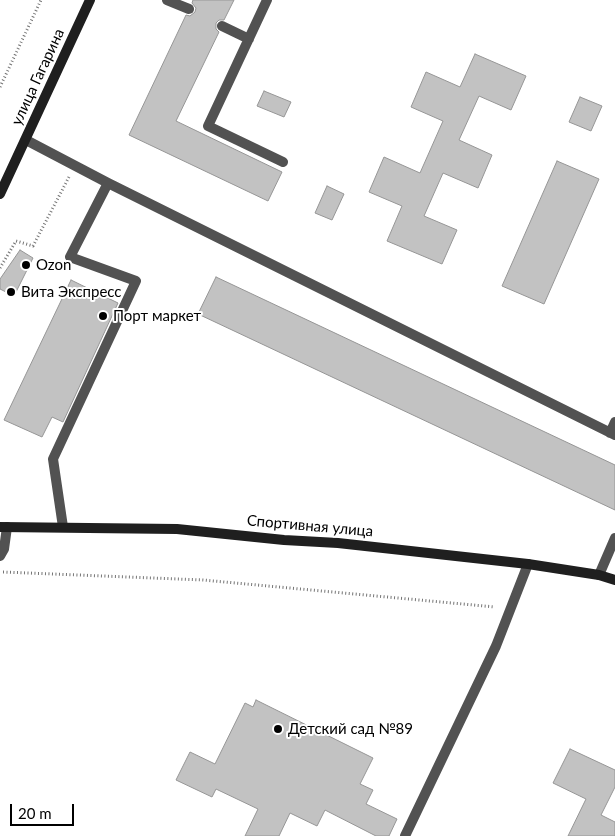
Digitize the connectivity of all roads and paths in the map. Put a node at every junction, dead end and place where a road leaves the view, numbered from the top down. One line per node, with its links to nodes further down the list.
1 (41, 0): 8 (path)
2 (90, 0): 9 (street, улица Гагарина)
3 (167, 0): 5 (lane)
4 (268, 0): 7 (lane)
5 (189, 9)
6 (222, 26): 7 (lane)
7 (249, 39): 10 (lane)
8 (0, 87)
9 (26, 140): 11 (lane); 13 (street, улица Гагарина)
10 (283, 162)
11 (75, 166): 12 (lane); 14 (path)
12 (108, 183): 16 (lane); 18 (lane)
13 (0, 194)
14 (0, 268)
15 (615, 422): 16 (lane)
16 (612, 434)
17 (4, 527): 18 (street, Спортивная улица); 20 (lane)
18 (63, 527): 21 (street, Спортивная улица)
19 (615, 538): 23 (lane)
20 (0, 556)
21 (528, 564): 23 (street, Спортивная улица); 25 (lane)
22 (0, 572): 25 (path)
23 (599, 575): 24 (street, Спортивная улица)
24 (615, 580)
25 (511, 608): 26 (lane)
26 (405, 836)

